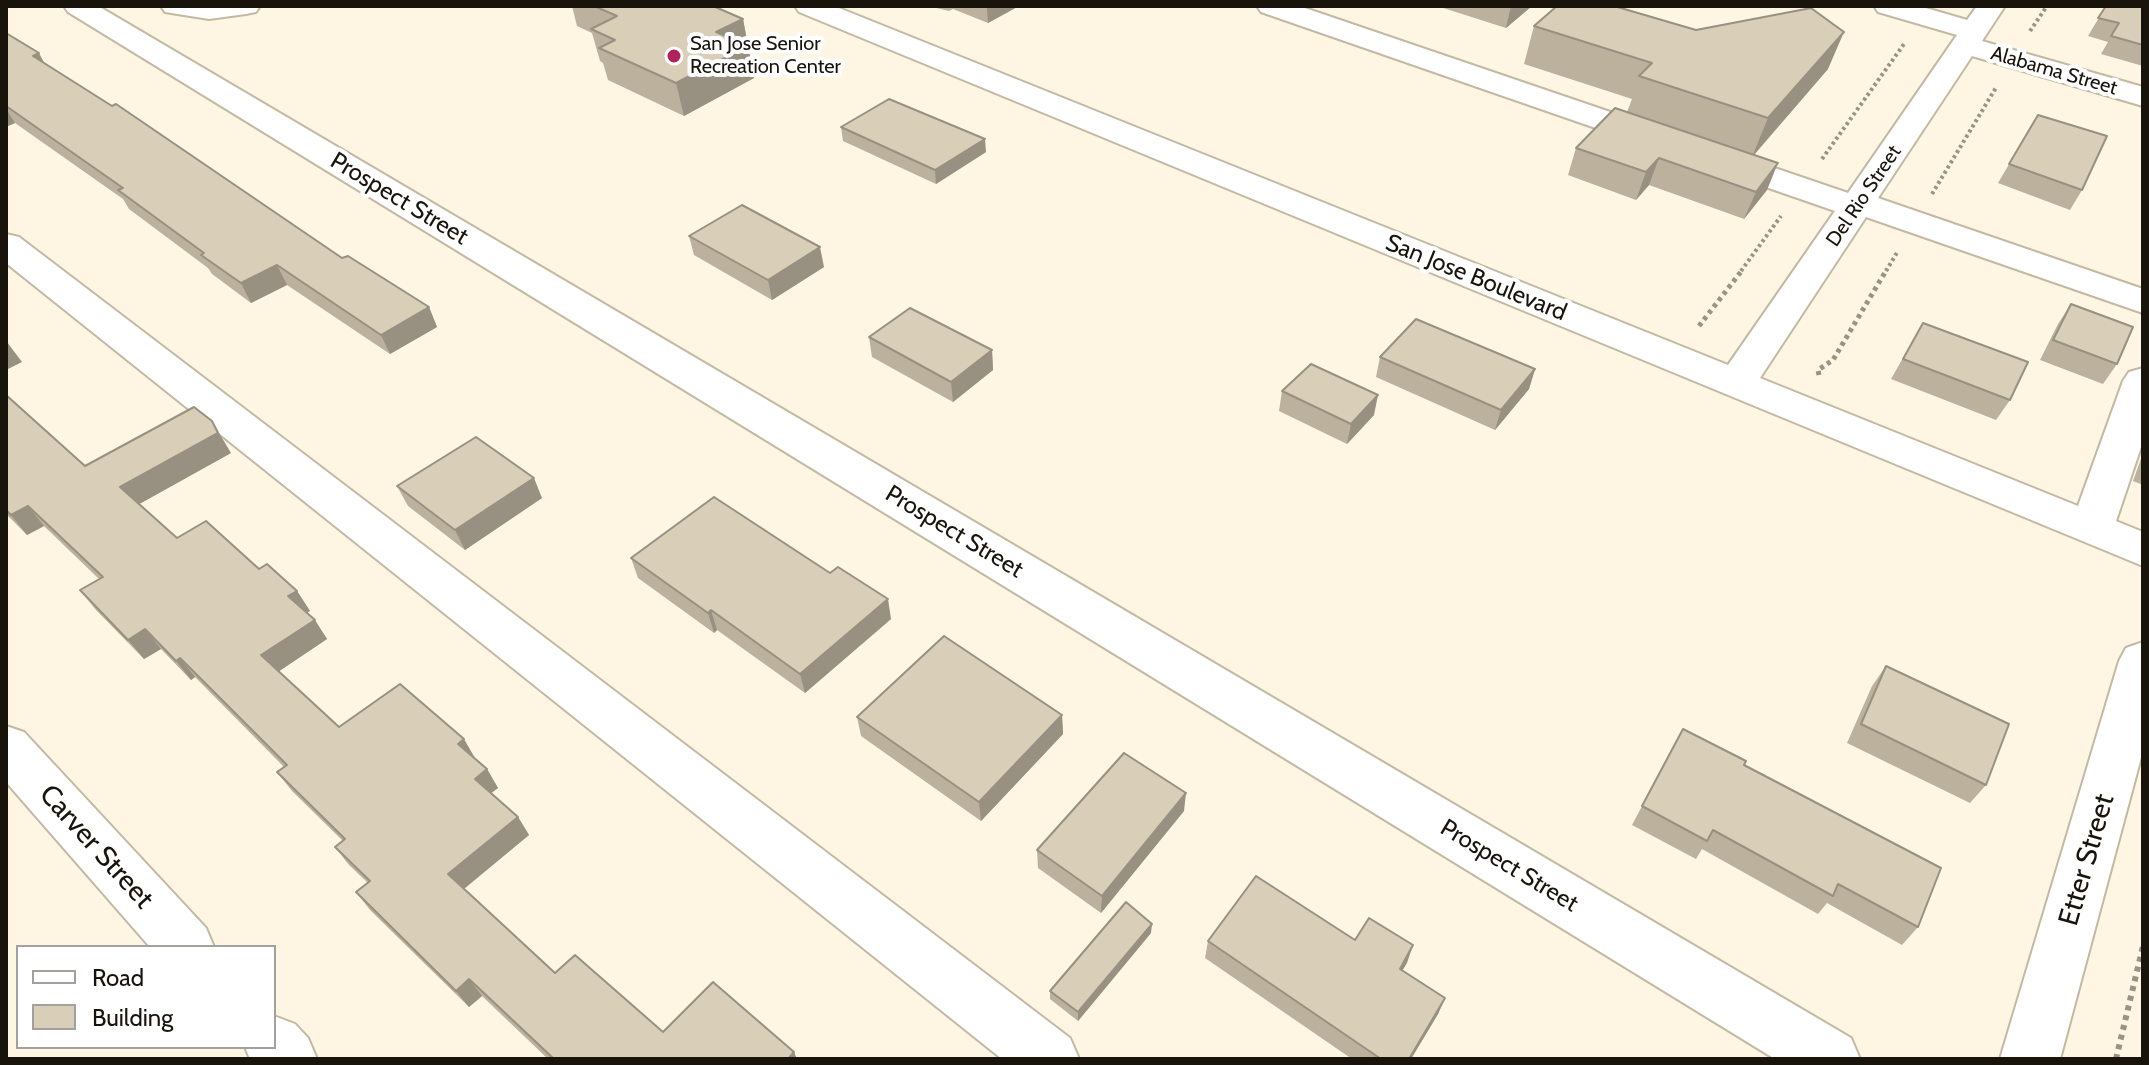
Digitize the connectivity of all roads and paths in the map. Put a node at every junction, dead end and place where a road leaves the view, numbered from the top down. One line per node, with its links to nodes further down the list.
1 (78, 6): 24 (street, Prospect Street)
2 (175, 6): 3 (street)
3 (246, 6)
4 (809, 6): 16 (street, San Jose Boulevard)
5 (1271, 6): 10 (street)
6 (1888, 6): 7 (street, Alabama Street)
7 (1977, 27): 9 (street, Alabama Street); 11 (street, Del Rio Street)
8 (1909, 37): 10 (path)
9 (2143, 97)
10 (1802, 188): 11 (street); 14 (path)
11 (1858, 205): 13 (street); 16 (street, Del Rio Street)
12 (6, 245): 23 (street)
13 (2143, 302)
14 (1696, 328)
15 (2143, 381): 17 (street)
16 (1736, 384): 17 (street, San Jose Boulevard)
17 (2092, 529): 18 (street, San Jose Boulevard)
18 (2143, 550)
19 (2143, 661): 25 (street, Etter Street)
20 (6, 747): 21 (street, Carver Street)
21 (184, 945)
22 (2143, 946): 26 (path)
23 (1049, 1059)
24 (1830, 1059)
25 (2030, 1059)
26 (2116, 1059)

